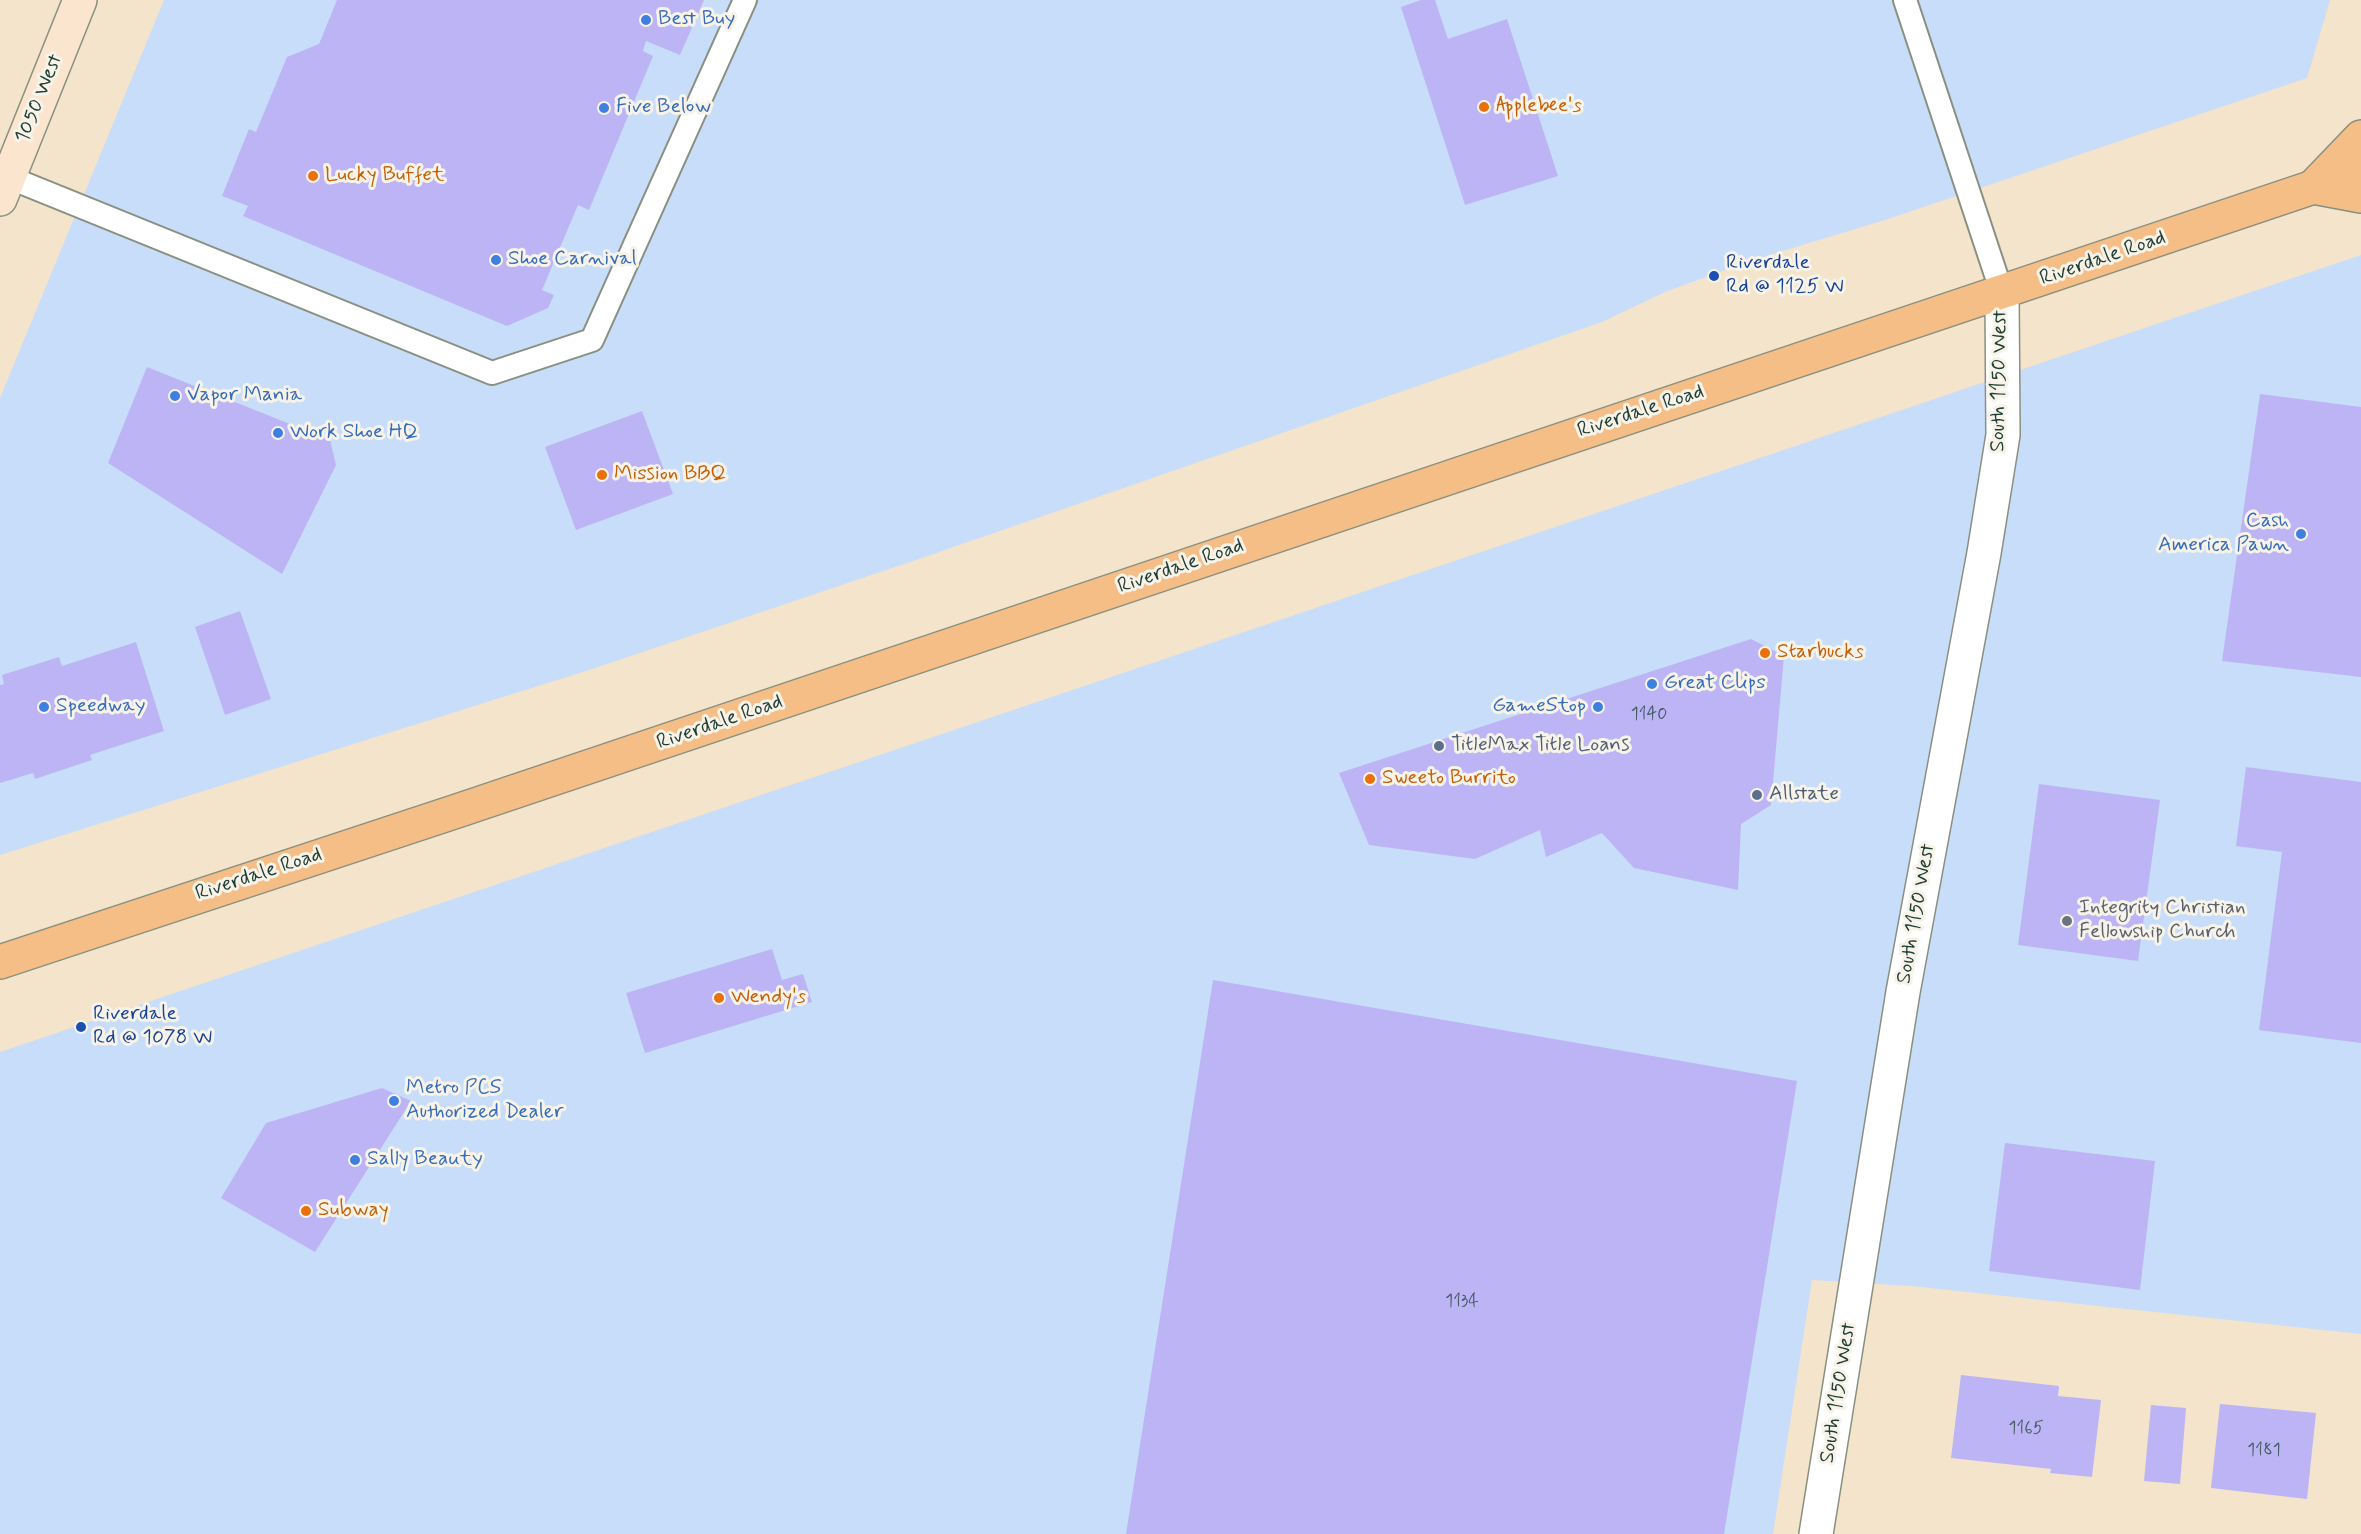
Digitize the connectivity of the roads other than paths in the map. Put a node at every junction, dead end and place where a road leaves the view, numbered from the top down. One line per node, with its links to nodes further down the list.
1 (80, 0): 7 (main road, 1050 West)
2 (745, 0): 7 (lane)
3 (1905, 0): 9 (lane)
4 (2361, 138): 6 (main road)
5 (2361, 171): 6 (main road, Riverdale Road)
6 (2313, 187): 8 (main road); 9 (main road, Riverdale Road)
7 (4, 188)
8 (2361, 196)
9 (2002, 292): 10 (main road, Riverdale Road); 11 (street, South 1150 West)
10 (0, 962)
11 (1816, 1534)

